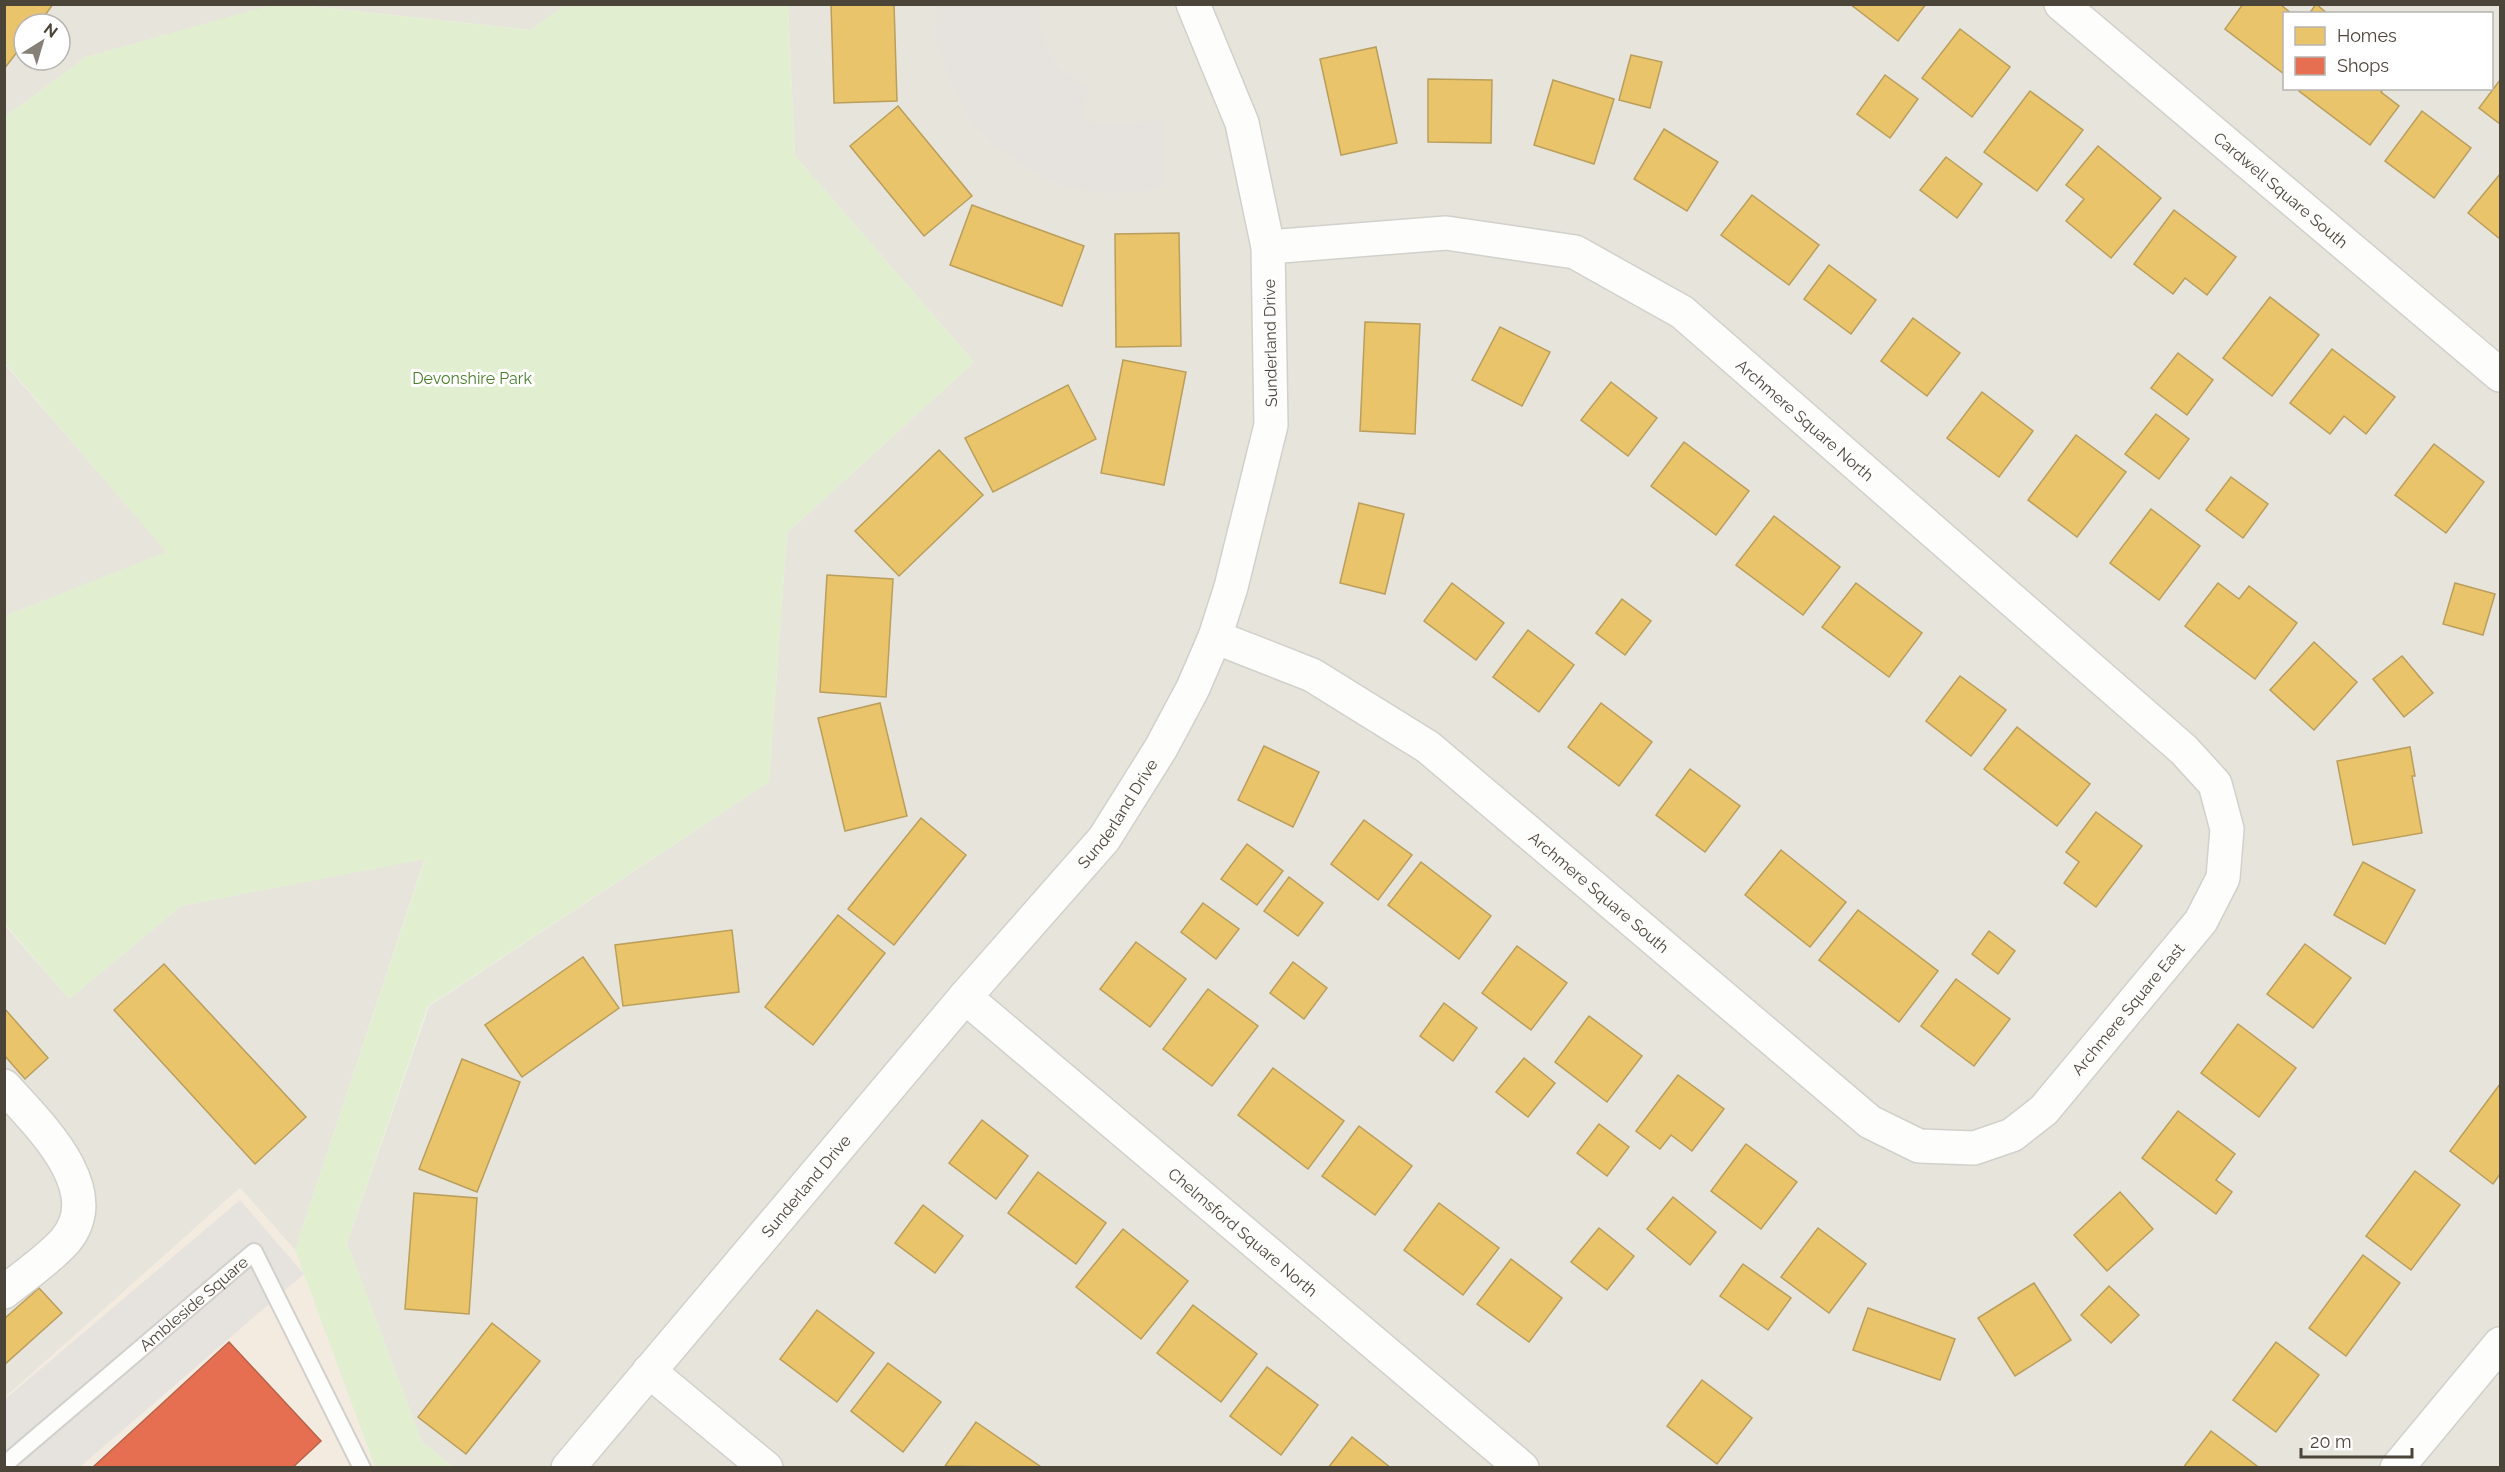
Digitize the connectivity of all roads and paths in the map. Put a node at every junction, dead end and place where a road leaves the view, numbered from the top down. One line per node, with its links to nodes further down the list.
1 (1193, 4): 3 (street, Sunderland Drive)
2 (2061, 4): 4 (street, Cardwell Square South)
3 (1268, 247): 5 (street, Sunderland Drive); 6 (street, Archmere Square North)
4 (2500, 375)
5 (1215, 637): 7 (street, Sunderland Drive); 9 (street, Archmere Square South)
6 (2227, 829): 9 (street, Archmere Square East)
7 (965, 997): 12 (street, Sunderland Drive); 17 (street, Chelmsford Square North)
8 (4, 1086): 10 (street)
9 (1974, 1148)
10 (4, 1292)
11 (2500, 1344): 18 (street)
12 (649, 1371): 15 (street, Sunderland Drive); 16 (street)
13 (4, 1465): 14 (lane, Ambleside Square)
14 (362, 1467)
15 (568, 1467)
16 (766, 1467)
17 (1522, 1467)
18 (2397, 1467)

